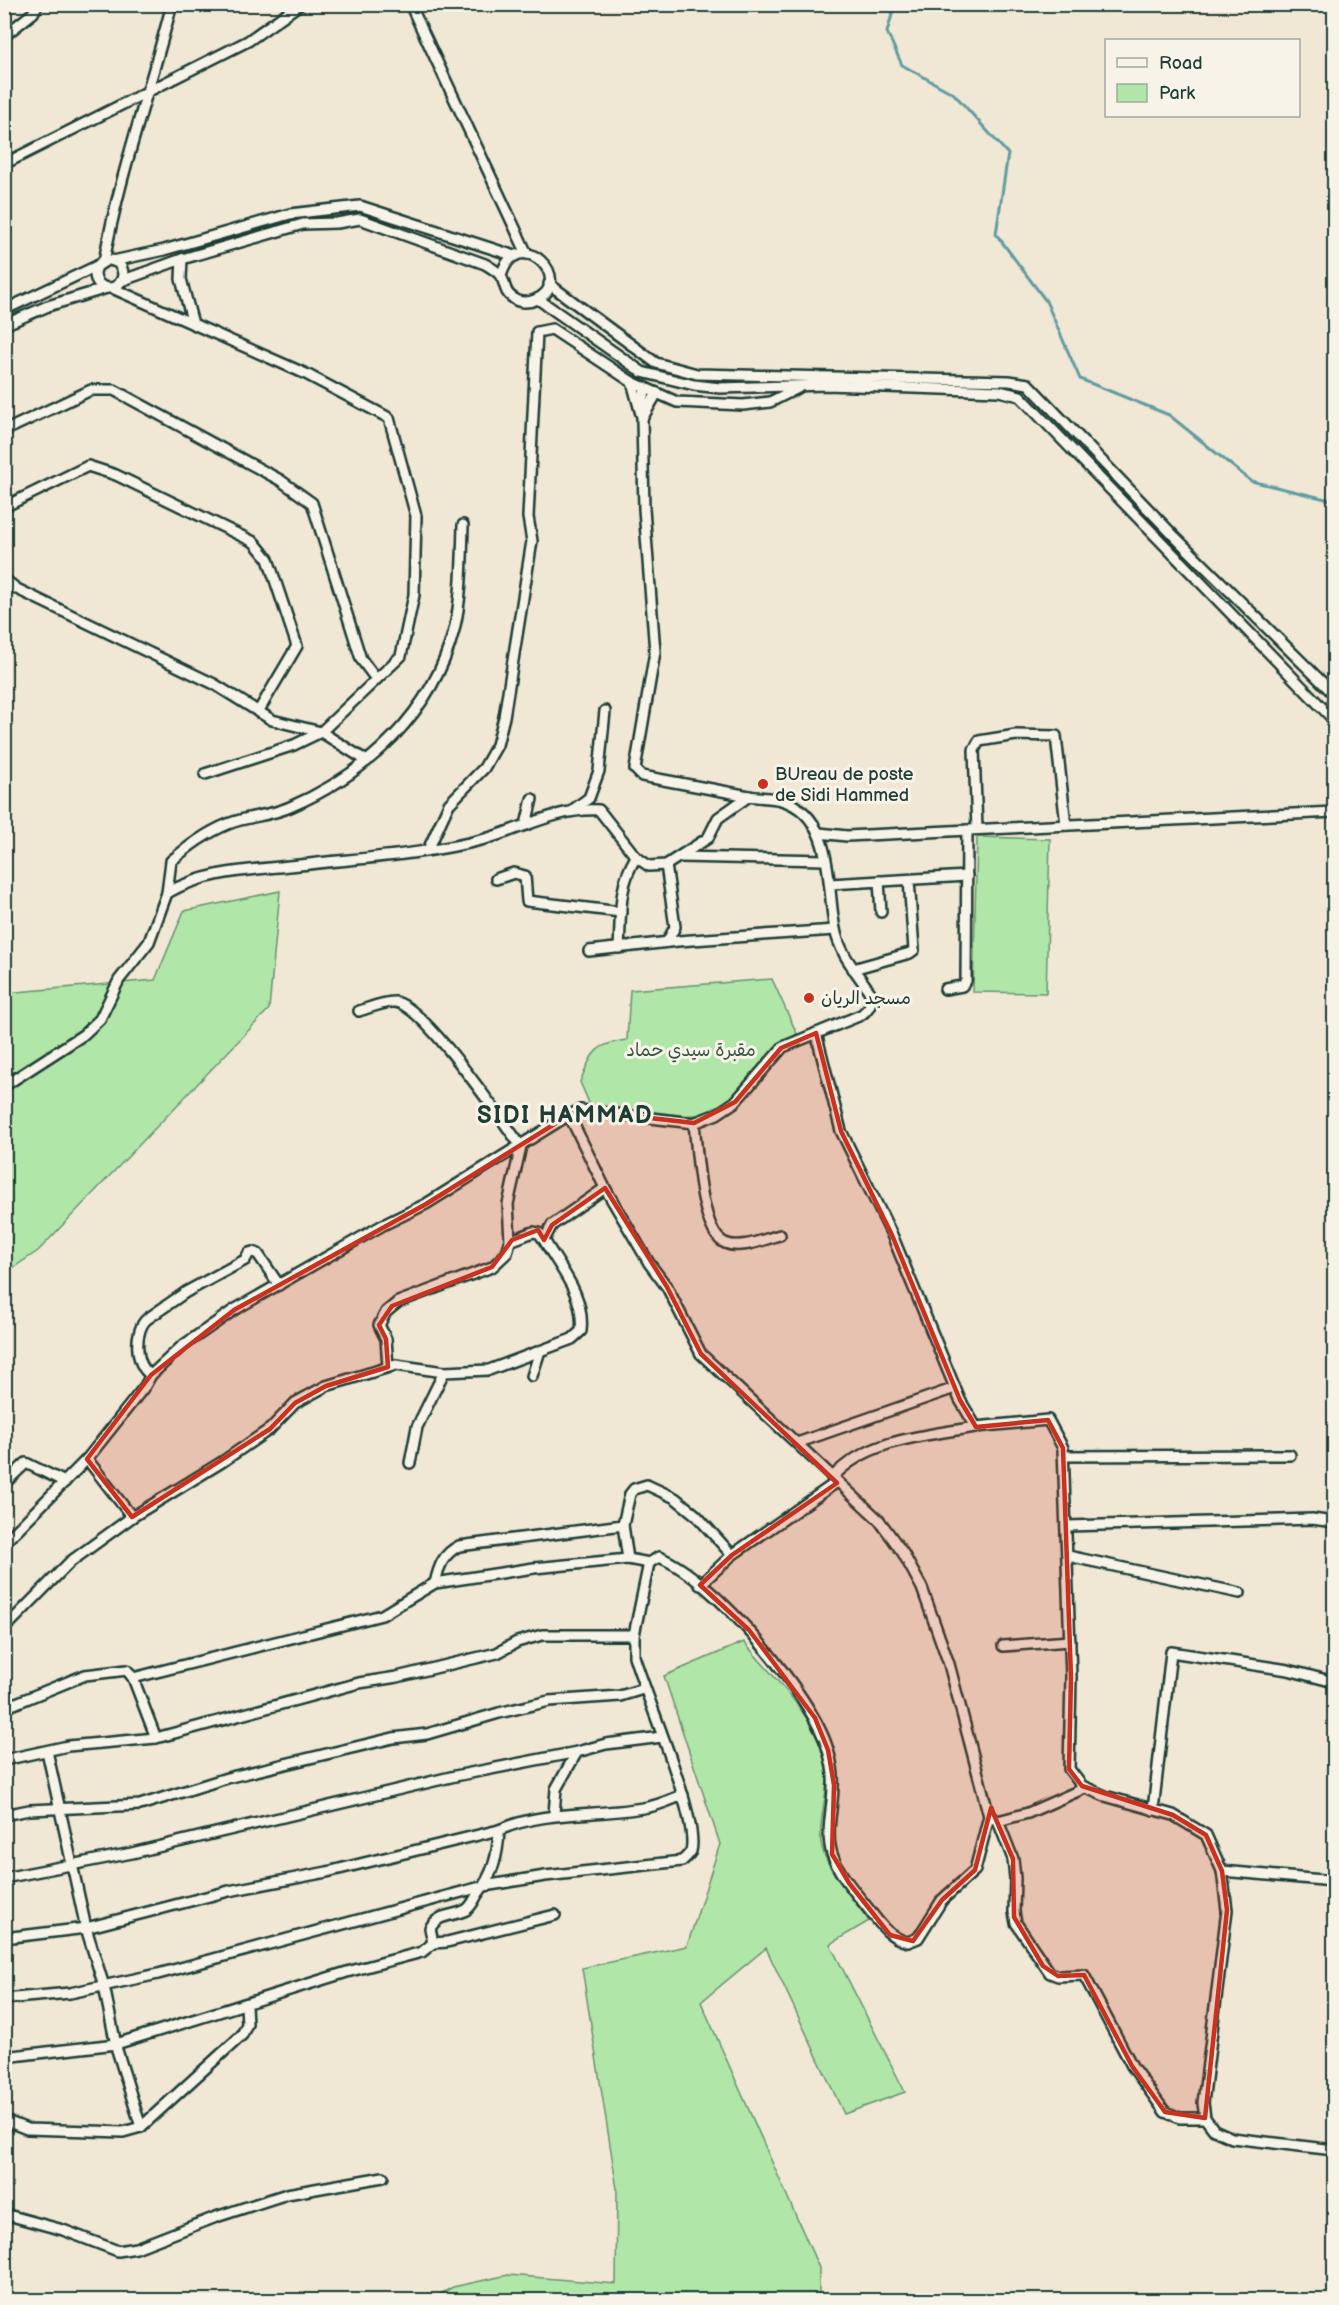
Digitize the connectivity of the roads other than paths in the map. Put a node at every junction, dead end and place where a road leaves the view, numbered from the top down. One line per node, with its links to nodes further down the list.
1 (38, 4): 5 (street)
2 (172, 4): 6 (street)
3 (300, 4): 6 (street)
4 (410, 4): 8 (street)
5 (4, 36)
6 (150, 88): 7 (street); 11 (street)
7 (4, 164)
8 (527, 254): 9 (street); 14 (street)
9 (515, 256): 11 (street); 12 (street)
10 (182, 259): 12 (street); 13 (street); 18 (street)
11 (106, 262): 13 (street); 15 (street); 17 (street)
12 (501, 276): 16 (street)
13 (121, 281): 15 (street)
14 (549, 284): 16 (street); 27 (street)
15 (110, 288): 18 (street); 19 (street)
16 (538, 298): 21 (street)
17 (4, 310)
18 (193, 324): 31 (street)
19 (4, 325)
20 (632, 382): 22 (street); 24 (street); 49 (street)
21 (803, 386): 23 (street); 26 (street)
22 (645, 387): 23 (street); 24 (street)
23 (657, 393): 24 (street)
24 (642, 419): 39 (street)
25 (4, 431): 31 (street)
26 (1066, 441): 27 (street); 35 (street)
27 (1087, 444): 32 (street)
28 (4, 507): 34 (street)
29 (463, 525): 37 (street)
30 (4, 579): 34 (street)
31 (376, 679): 36 (street)
32 (1335, 694)
33 (605, 711): 40 (street)
34 (258, 712): 36 (street)
35 (1335, 720)
36 (321, 732): 37 (street); 38 (street)
37 (367, 761): 59 (street)
38 (205, 774)
39 (748, 796): 48 (street); 51 (street)
40 (589, 798): 42 (street); 43 (street)
41 (532, 799): 45 (street)
42 (574, 809): 43 (street); 45 (street)
43 (599, 810): 50 (street)
44 (1335, 812): 46 (street)
45 (526, 825): 49 (street)
46 (1066, 825): 47 (street); 47 (street)
47 (972, 830): 48 (street); 54 (street)
48 (819, 833): 52 (street)
49 (428, 850): 59 (street)
50 (636, 857): 53 (street); 60 (street)
51 (680, 857): 52 (street); 53 (street)
52 (825, 861): 58 (street)
53 (666, 865): 63 (street)
54 (967, 876): 56 (street); 67 (street)
55 (496, 879): 60 (street)
56 (909, 880): 57 (street); 66 (street)
57 (879, 881): 58 (street); 61 (street)
58 (830, 884): 62 (street)
59 (167, 893): 70 (street)
60 (621, 912): 64 (street)
61 (881, 912)
62 (835, 930): 63 (street); 66 (street)
63 (667, 942): 64 (street)
64 (619, 948): 65 (street)
65 (589, 951)
66 (853, 969): 69 (street)
67 (945, 989)
68 (359, 1011): 73 (street)
69 (816, 1033): 72 (street); 84 (street)
70 (4, 1086)
71 (569, 1115): 72 (street); 73 (street); 74 (street)
72 (694, 1123): 75 (street)
73 (521, 1146): 77 (street); 78 (street)
74 (605, 1188): 76 (street); 86 (street)
75 (780, 1235)
76 (544, 1240): 77 (street); 79 (street)
77 (510, 1241): 80 (street)
78 (279, 1285): 82 (street); 82 (street)
79 (539, 1354): 81 (street); 83 (street)
80 (388, 1367): 81 (street); 94 (street)
81 (444, 1372): 90 (street)
82 (151, 1374): 89 (street)
83 (532, 1377)
84 (955, 1388): 85 (street); 86 (street)
85 (976, 1427): 88 (street); 91 (street)
86 (797, 1443): 91 (street)
87 (1290, 1455): 88 (street)
88 (1064, 1456): 97 (street)
89 (87, 1459): 92 (street); 94 (street)
90 (410, 1463)
91 (834, 1480): 99 (street); 125 (street)
92 (65, 1482): 93 (street); 98 (street)
93 (4, 1484)
94 (132, 1517): 106 (street)
95 (1335, 1522): 97 (street)
96 (622, 1525): 99 (street); 101 (street); 103 (street)
97 (1067, 1526): 100 (street)
98 (4, 1543)
99 (732, 1556): 104 (street)
100 (1068, 1556): 105 (street); 108 (street)
101 (628, 1559): 102 (street); 103 (street)
102 (648, 1563): 104 (street); 107 (street)
103 (435, 1583): 110 (street)
104 (700, 1585): 125 (street)
105 (1240, 1593)
106 (10, 1623)
107 (634, 1635): 112 (street); 115 (street)
108 (1070, 1641): 109 (street); 119 (street)
109 (1003, 1646)
110 (133, 1678): 113 (street); 115 (street)
111 (1335, 1682): 122 (street)
112 (644, 1689): 114 (street); 121 (street)
113 (4, 1708)
114 (662, 1737): 117 (street); 120 (street)
115 (156, 1738): 116 (street)
116 (47, 1751): 118 (street); 121 (street)
117 (577, 1752): 123 (street); 128 (street)
118 (4, 1760)
119 (1085, 1788): 122 (street); 126 (street)
120 (683, 1795): 123 (street); 132 (street)
121 (59, 1808): 124 (street); 128 (street)
122 (1153, 1810): 129 (street)
123 (554, 1814): 127 (street)
124 (4, 1815)
125 (989, 1816): 126 (street)
126 (998, 1821): 142 (street)
127 (499, 1830): 132 (street); 134 (street)
128 (72, 1866): 130 (street); 134 (street)
129 (1222, 1871): 131 (street); 142 (street)
130 (4, 1878)
131 (1335, 1881)
132 (484, 1886): 136 (street); 137 (street)
133 (555, 1915): 136 (street)
134 (86, 1928): 135 (street); 137 (street)
135 (4, 1938)
136 (432, 1943): 139 (street)
137 (104, 1986): 138 (street); 140 (street)
138 (4, 1999)
139 (246, 2006): 140 (street); 144 (street)
140 (116, 2044): 141 (street); 144 (street)
141 (4, 2057)
142 (1205, 2118): 145 (street)
143 (4, 2120): 144 (street)
144 (141, 2127)
145 (1335, 2150)
146 (383, 2177): 147 (street)
147 (4, 2214)

